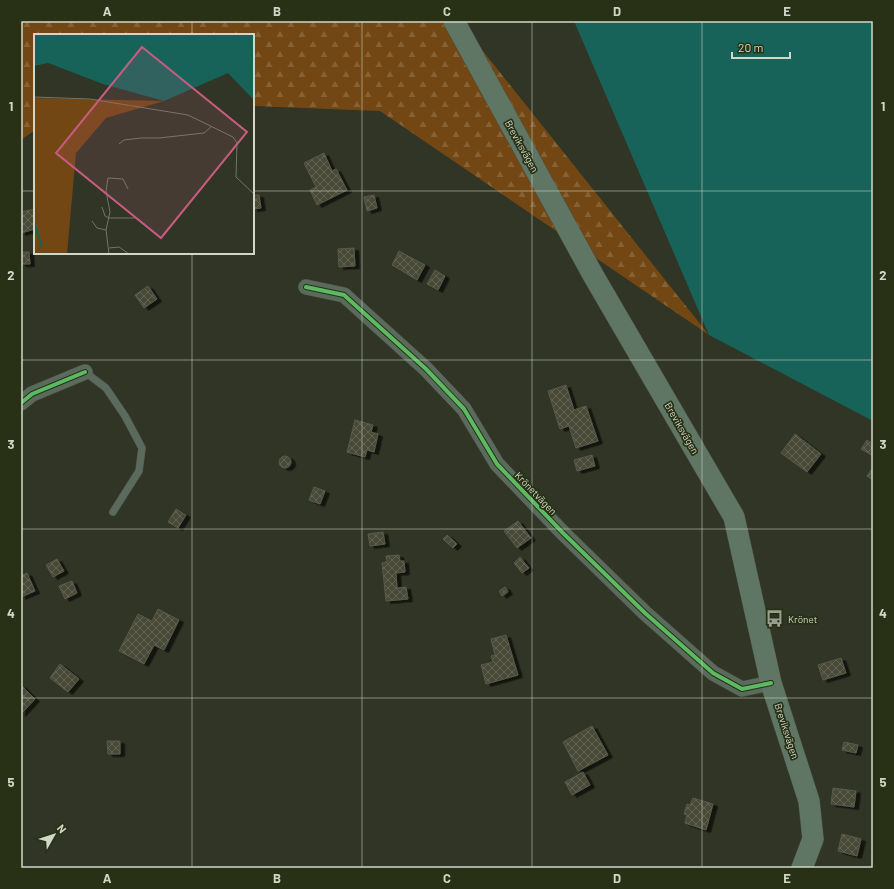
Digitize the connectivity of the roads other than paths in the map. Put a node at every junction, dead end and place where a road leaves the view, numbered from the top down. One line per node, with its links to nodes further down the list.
1 (454, 21): 6 (main road, Breviksvägen)
2 (306, 287): 6 (street, Krönetvägen)
3 (86, 372): 4 (street); 5 (lane)
4 (21, 403)
5 (113, 512)
6 (771, 683): 7 (main road, Breviksvägen)
7 (802, 868)

